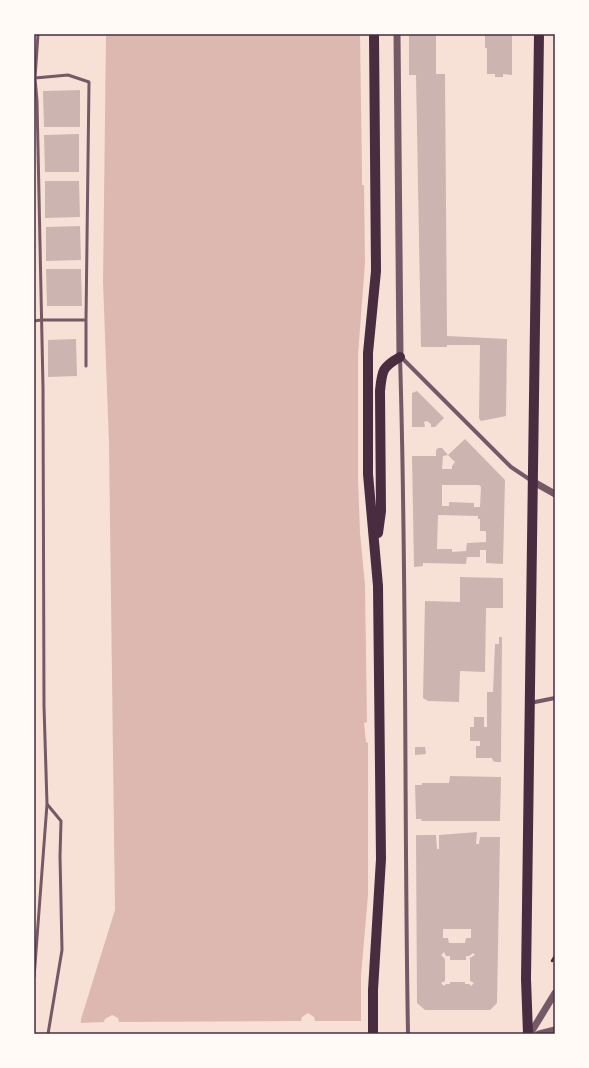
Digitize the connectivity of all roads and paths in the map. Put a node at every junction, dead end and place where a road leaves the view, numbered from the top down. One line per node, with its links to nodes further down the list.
1 (38, 34): 5 (lane)
2 (374, 34): 13 (main road)
3 (397, 34): 9 (street)
4 (539, 34): 11 (main road)
5 (35, 78): 6 (lane); 7 (lane)
6 (41, 320): 7 (lane); 8 (lane); 16 (lane)
7 (86, 320): 10 (lane)
8 (34, 321)
9 (400, 357): 11 (street); 13 (main road); 24 (street)
10 (86, 366)
11 (532, 482): 12 (street); 15 (main road)
12 (555, 494)
13 (375, 552): 23 (main road)
14 (555, 698): 15 (street)
15 (529, 703): 25 (main road)
16 (47, 804): 19 (lane); 22 (lane)
17 (555, 956): 18 (path)
18 (552, 961)
19 (34, 978)
20 (555, 993): 25 (street)
21 (555, 1030): 26 (street)
22 (48, 1034)
23 (373, 1034)
24 (408, 1034)
25 (529, 1034)
26 (539, 1034)

